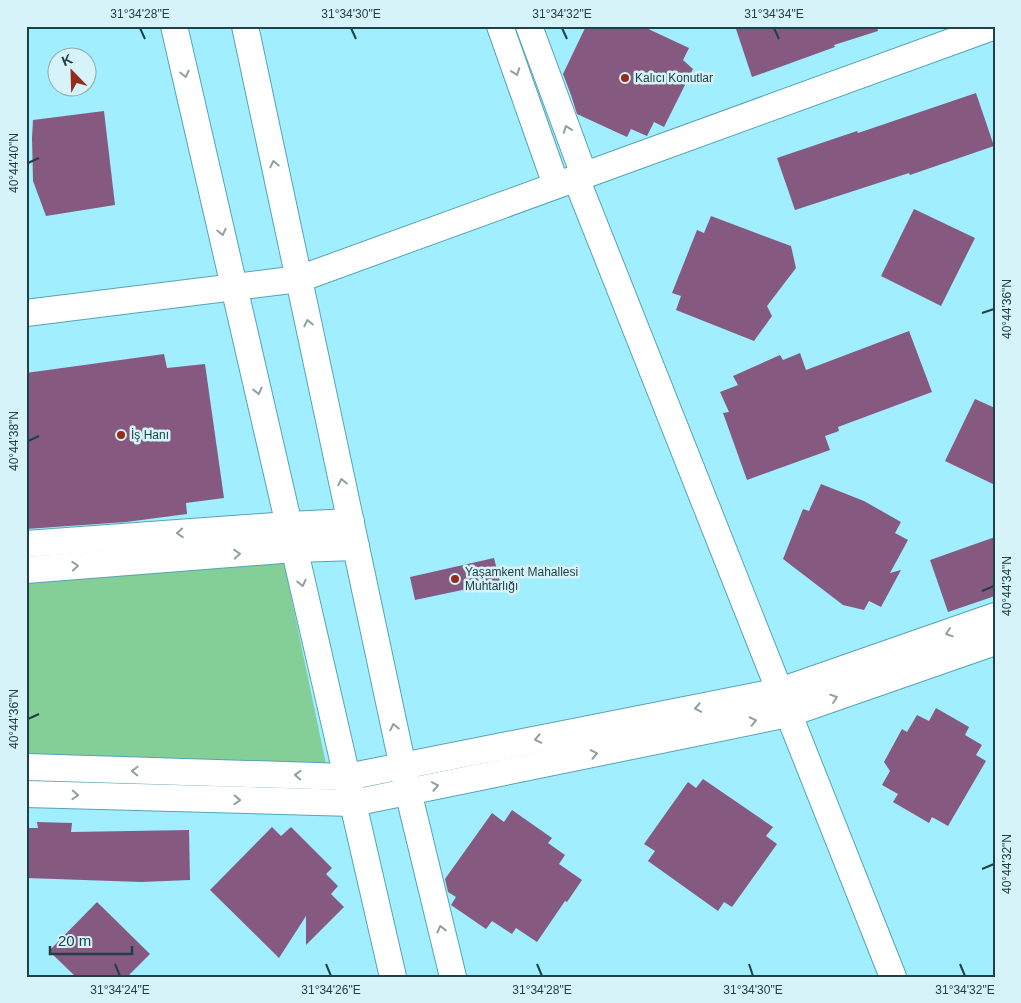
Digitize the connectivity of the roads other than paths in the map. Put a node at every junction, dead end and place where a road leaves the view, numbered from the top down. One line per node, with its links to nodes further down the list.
1 (174, 26): 8 (street, one-way to 8)
2 (245, 26): 7 (street, one-way to 2)
3 (500, 26): 6 (street, one-way to 6)
4 (529, 26): 6 (street, one-way to 4)
5 (994, 26): 6 (street)
6 (572, 179): 7 (street); 16 (street)
7 (299, 278): 8 (street); 10 (street, one-way to 7)
8 (234, 287): 9 (street); 11 (street, one-way to 11)
9 (26, 313)
10 (353, 534): 11 (street); 17 (street, one-way to 10)
11 (292, 537): 12 (street, one-way to 12); 13 (street, one-way to 11); 19 (street, one-way to 19)
12 (26, 544)
13 (26, 570)
14 (995, 616): 16 (street, one-way to 16)
15 (995, 642): 16 (street, one-way to 15)
16 (784, 703): 17 (street, one-way to 17); 20 (street, one-way to 16); 25 (street)
17 (402, 766): 19 (street); 20 (street)
18 (26, 767): 19 (street, one-way to 18)
19 (346, 777): 22 (street)
20 (408, 791): 22 (street); 24 (street, one-way to 20)
21 (26, 794): 22 (street, one-way to 22)
22 (353, 803): 23 (street)
23 (393, 977)
24 (453, 977)
25 (892, 977)

